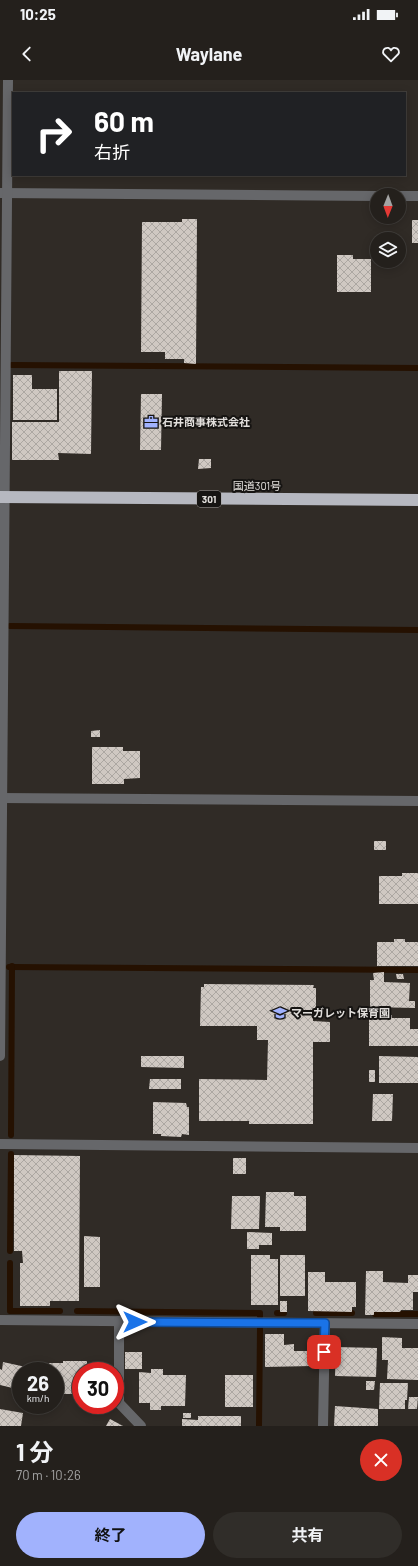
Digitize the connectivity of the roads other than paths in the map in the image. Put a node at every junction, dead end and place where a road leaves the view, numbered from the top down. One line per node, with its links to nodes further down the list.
1 (8, 80): 2 (street)
2 (3, 193): 3 (street); 6 (street)
3 (370, 196)
4 (406, 196): 5 (street)
5 (418, 196)
6 (2, 497): 7 (highway, 国道301号 / 301); 8 (street)
7 (418, 500)
8 (1, 798): 9 (street); 10 (street)
9 (418, 801)
10 (0, 1056)
11 (0, 1144): 12 (street)
12 (418, 1148)
13 (0, 1320): 14 (street)
14 (119, 1321): 15 (street); 17 (street)
15 (325, 1323): 16 (street); 18 (street)
16 (418, 1324)
17 (141, 1426)
18 (323, 1426)

